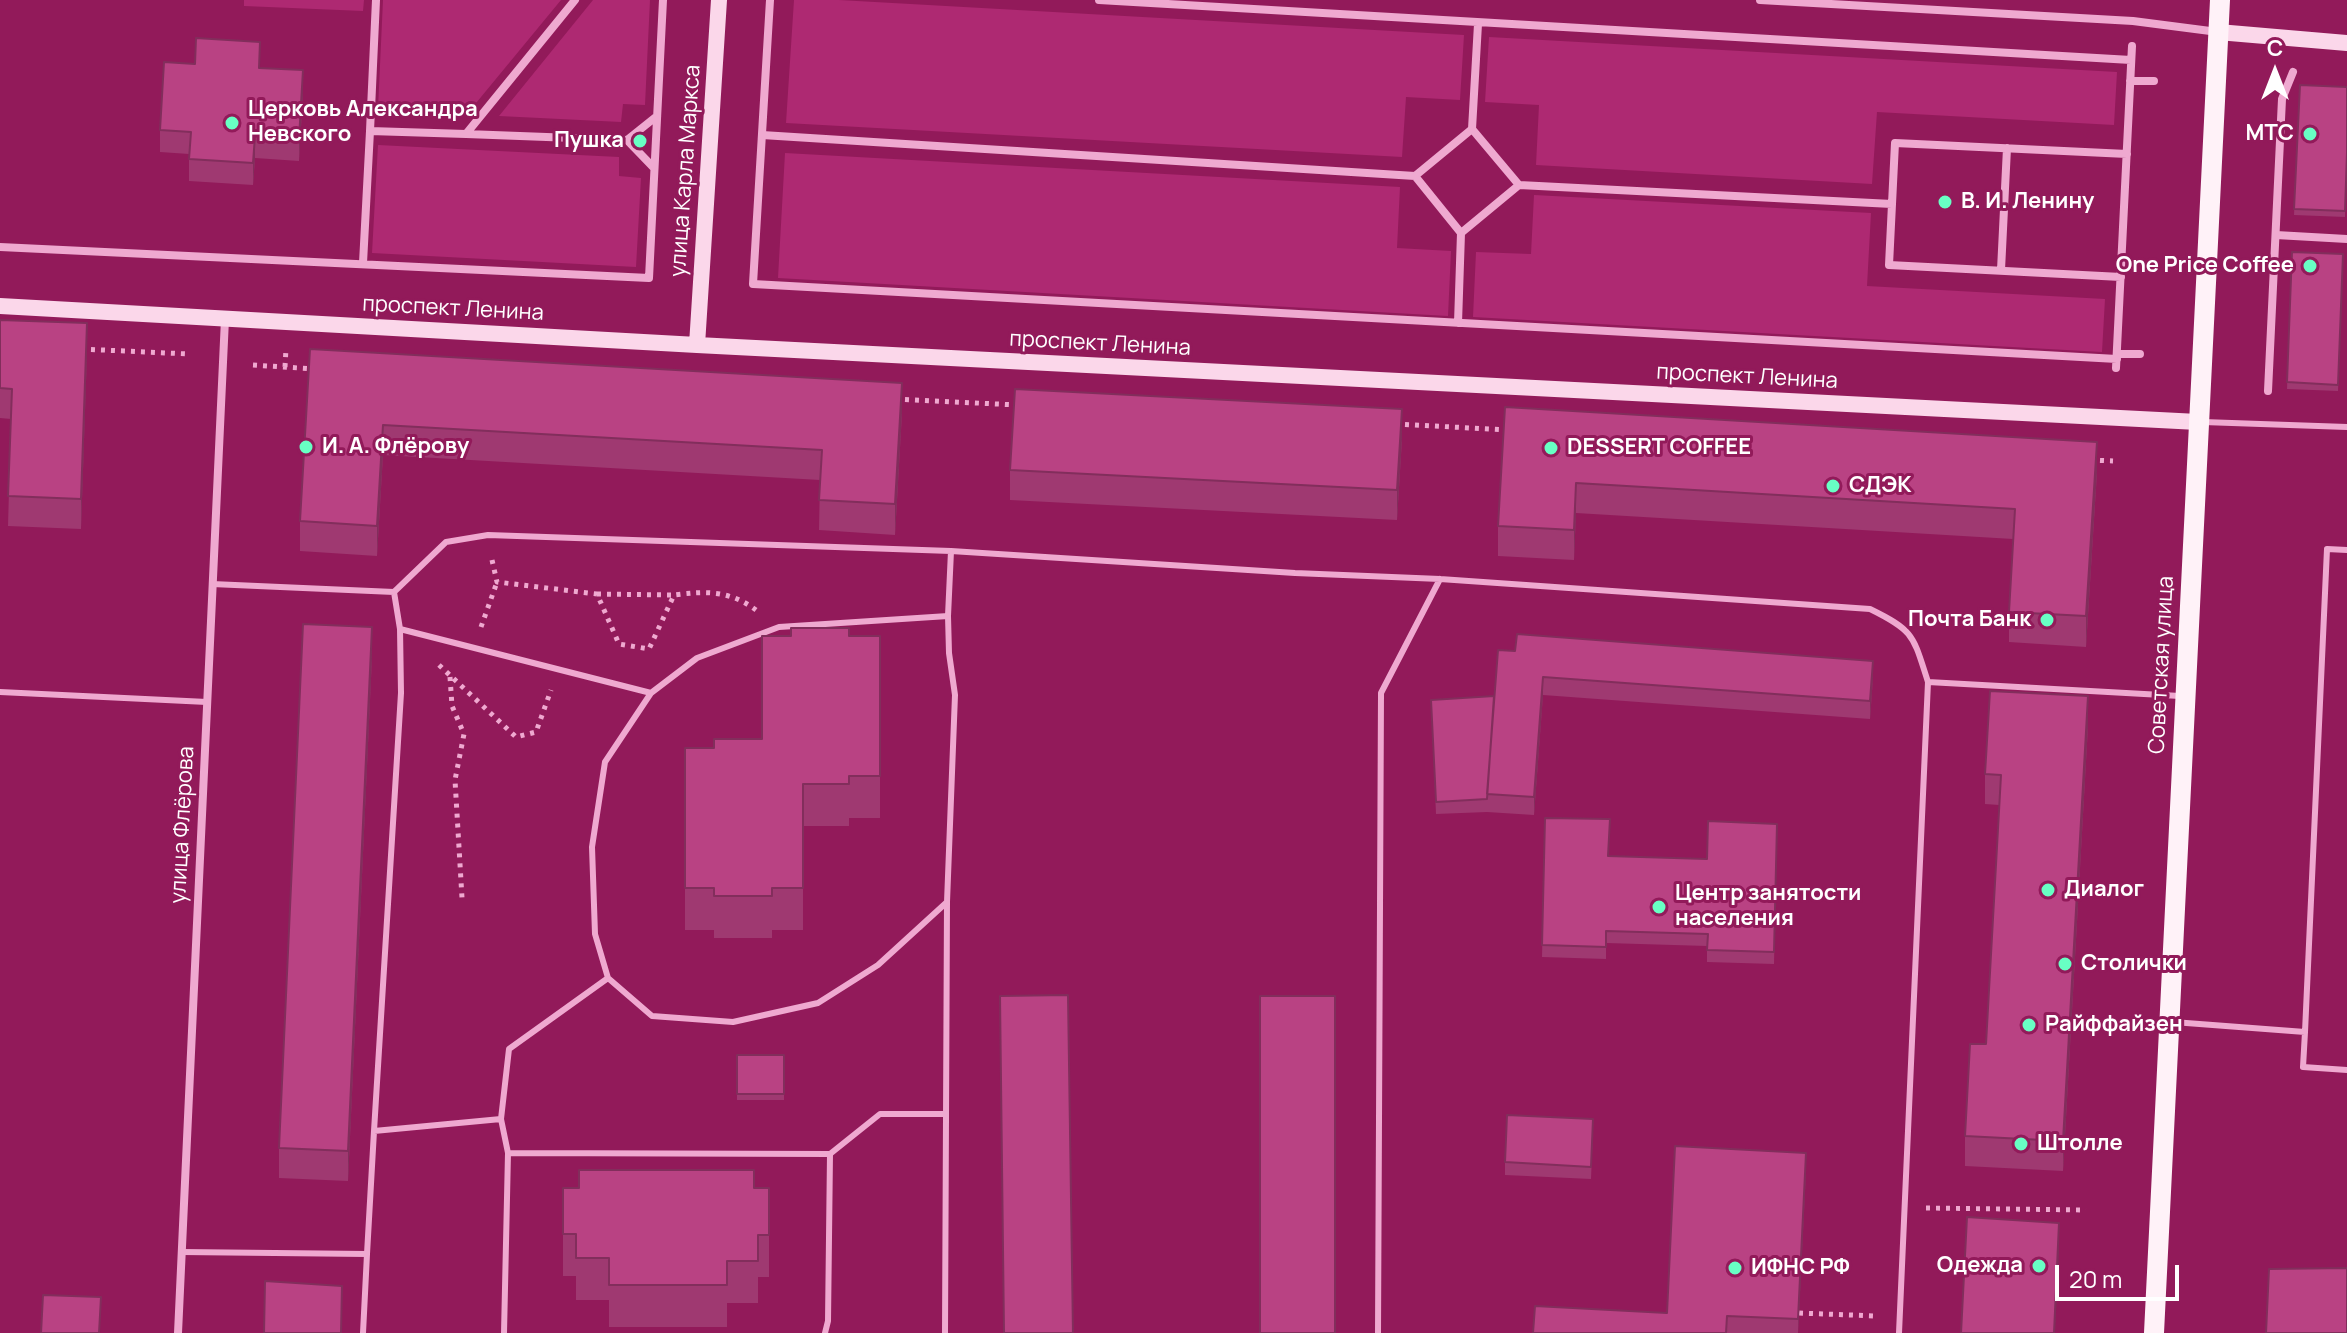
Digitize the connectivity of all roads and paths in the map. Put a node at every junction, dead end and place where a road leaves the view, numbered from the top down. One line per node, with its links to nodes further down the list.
1 (376, 0): 20 (street)
2 (575, 0): 21 (street)
3 (663, 0): 18 (street)
4 (719, 0): 40 (street, улица Карла Маркса)
5 (770, 0): 22 (street)
6 (1099, 0): 10 (street)
7 (1760, 0): 9 (street)
8 (2220, 0): 11 (main road, Советская улица)
9 (1801, 1): 11 (street)
10 (1478, 24): 14 (street); 19 (street)
11 (2218, 32): 12 (street); 50 (main road, Советская улица)
12 (2347, 43)
13 (2132, 46): 14 (street)
14 (2131, 60): 16 (street)
15 (2293, 72): 31 (street)
16 (2130, 81): 17 (street); 25 (street)
17 (2154, 81)
18 (657, 116): 23 (street); 26 (street)
19 (1472, 129): 27 (street); 28 (street)
20 (370, 131): 21 (street); 34 (street)
21 (466, 134): 23 (street)
22 (762, 135): 27 (street); 39 (street)
23 (627, 140): 26 (street)
24 (2007, 148): 25 (street); 29 (street); 35 (street)
25 (2127, 154): 36 (street)
26 (654, 168): 34 (street)
27 (1415, 176): 30 (street)
28 (1519, 185): 29 (street); 30 (street)
29 (1892, 204): 35 (street)
30 (1461, 233): 39 (street)
31 (2276, 235): 32 (street); 47 (street)
32 (2347, 239)
33 (0, 247): 34 (street)
34 (363, 263)
35 (2001, 270): 36 (street)
36 (2121, 277): 44 (street)
37 (0, 306): 38 (street, проспект Ленина)
38 (225, 319): 40 (street, проспект Ленина); 61 (street, улица Флёрова)
39 (1458, 323): 44 (street)
40 (697, 345): 50 (street, проспект Ленина)
41 (79, 349): 42 (path)
42 (189, 354)
43 (2140, 354): 44 (street)
44 (2116, 361)
45 (253, 365): 46 (path)
46 (317, 369)
47 (2268, 391)
48 (889, 398): 49 (path)
49 (1032, 406)
50 (2198, 422): 52 (lane); 74 (main road, Советская улица)
51 (1382, 424): 53 (path)
52 (2347, 427)
53 (1525, 431)
54 (2081, 459): 55 (path)
55 (2113, 461)
56 (488, 535): 58 (lane); 60 (path); 62 (lane)
57 (2347, 550): 80 (lane)
58 (951, 551): 59 (lane); 65 (lane)
59 (1440, 579): 71 (lane); 98 (lane)
60 (497, 582): 63 (path); 68 (path)
61 (212, 584): 62 (lane); 75 (street, улица Флёрова)
62 (394, 592): 67 (lane)
63 (597, 594): 64 (path); 64 (path)
64 (674, 595): 66 (path)
65 (948, 616): 66 (lane); 77 (lane)
66 (779, 627): 73 (lane)
67 (400, 629): 68 (lane); 70 (path); 84 (lane)
68 (474, 647): 69 (lane)
69 (558, 669): 70 (path); 73 (lane)
70 (450, 676): 76 (path)
71 (1928, 682): 74 (lane); 87 (lane)
72 (0, 692): 75 (lane)
73 (651, 693): 78 (lane)
74 (2185, 697): 79 (main road, Советская улица)
75 (207, 702): 89 (street, улица Флёрова)
76 (462, 898)
77 (947, 902): 78 (lane); 82 (lane)
78 (608, 978): 83 (lane)
79 (2170, 1022): 80 (lane); 100 (main road, Советская улица)
80 (2305, 1032): 81 (lane)
81 (2347, 1070)
82 (944, 1114): 86 (lane); 97 (lane)
83 (501, 1119): 84 (lane); 85 (lane)
84 (374, 1131): 90 (lane)
85 (508, 1153): 86 (lane); 95 (lane)
86 (830, 1154): 96 (lane)
87 (1905, 1208): 88 (path); 92 (lane)
88 (2086, 1210)
89 (182, 1252): 90 (lane); 93 (street, улица Флёрова)
90 (367, 1254): 94 (lane)
91 (1799, 1313): 92 (path)
92 (1901, 1316): 99 (lane)
93 (178, 1333)
94 (363, 1333)
95 (504, 1333)
96 (825, 1333)
97 (945, 1333)
98 (1378, 1333)
99 (1899, 1333)
100 (2154, 1333)

